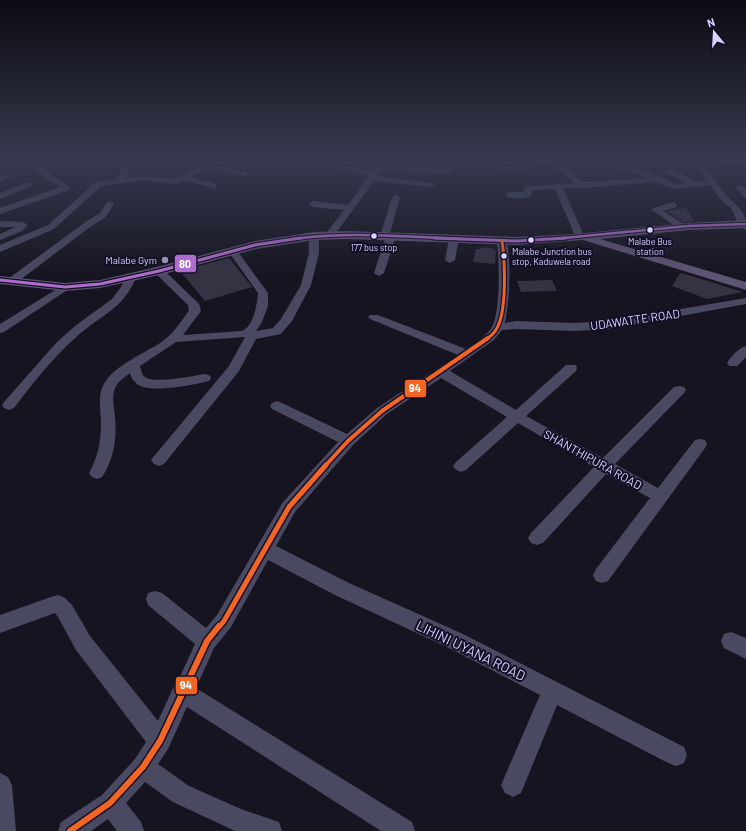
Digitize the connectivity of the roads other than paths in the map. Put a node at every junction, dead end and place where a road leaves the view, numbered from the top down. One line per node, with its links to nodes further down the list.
1 (35, 199): 11 (street)
2 (83, 199): 23 (street)
3 (357, 199): 10 (street)
4 (396, 199): 18 (street)
5 (563, 199): 19 (street)
6 (725, 199): 13 (street)
7 (110, 204): 30 (street)
8 (313, 204): 10 (street)
9 (673, 205): 14 (street)
10 (351, 208): 16 (street)
11 (0, 211)
12 (0, 224): 20 (street)
13 (745, 225): 14 (main road)
14 (681, 226): 15 (main road)
15 (603, 234): 19 (main road); 25 (main road)
16 (330, 235): 17 (main road); 18 (main road)
17 (314, 236): 24 (main road); 51 (street)
18 (388, 236): 21 (main road); 28 (street)
19 (579, 236): 22 (main road); 25 (main road)
20 (0, 237)
21 (454, 239): 22 (main road); 26 (street)
22 (502, 241): 35 (street)
23 (0, 250)
24 (233, 251): 27 (main road); 37 (street)
25 (632, 252): 31 (main road)
26 (450, 260)
27 (159, 271): 29 (main road); 37 (street)
28 (379, 273)
29 (130, 278): 32 (main road); 46 (street)
30 (6, 281): 32 (main road)
31 (746, 286)
32 (65, 287): 36 (street)
33 (746, 301): 35 (street, UDAWATTE ROAD)
34 (374, 317): 39 (street)
35 (498, 327): 39 (street)
36 (0, 329)
37 (172, 339): 41 (street)
38 (746, 350): 40 (street)
39 (467, 354): 43 (street)
40 (733, 363)
41 (133, 366): 44 (street); 54 (street)
42 (571, 368): 48 (street)
43 (441, 372): 48 (street, SHANTHIPURA ROAD); 49 (street)
44 (204, 378)
45 (679, 390): 53 (street)
46 (9, 405)
47 (277, 406): 49 (street)
48 (516, 416): 52 (street); 53 (street, SHANTHIPURA ROAD)
49 (348, 441): 57 (street)
50 (700, 444): 55 (street)
51 (160, 460)
52 (461, 466)
53 (604, 466): 55 (street, SHANTHIPURA ROAD); 56 (street)
54 (97, 473)
55 (661, 497): 58 (street)
56 (537, 538)
57 (266, 550): 61 (street); 62 (street, LIHINI UYANA ROAD)
58 (602, 575)
59 (155, 599): 61 (street)
60 (0, 624): 64 (street)
61 (207, 641): 63 (street)
62 (552, 691): 65 (street, LIHINI UYANA ROAD); 68 (street)
63 (182, 692): 64 (street); 74 (street)
64 (160, 741): 66 (street)
65 (676, 755)
66 (143, 768): 69 (street); 73 (street)
67 (0, 785): 70 (street)
68 (513, 785)
69 (110, 803): 71 (street); 72 (street)
70 (4, 831)
71 (70, 831)
72 (132, 831)
73 (270, 831)
74 (403, 831)

